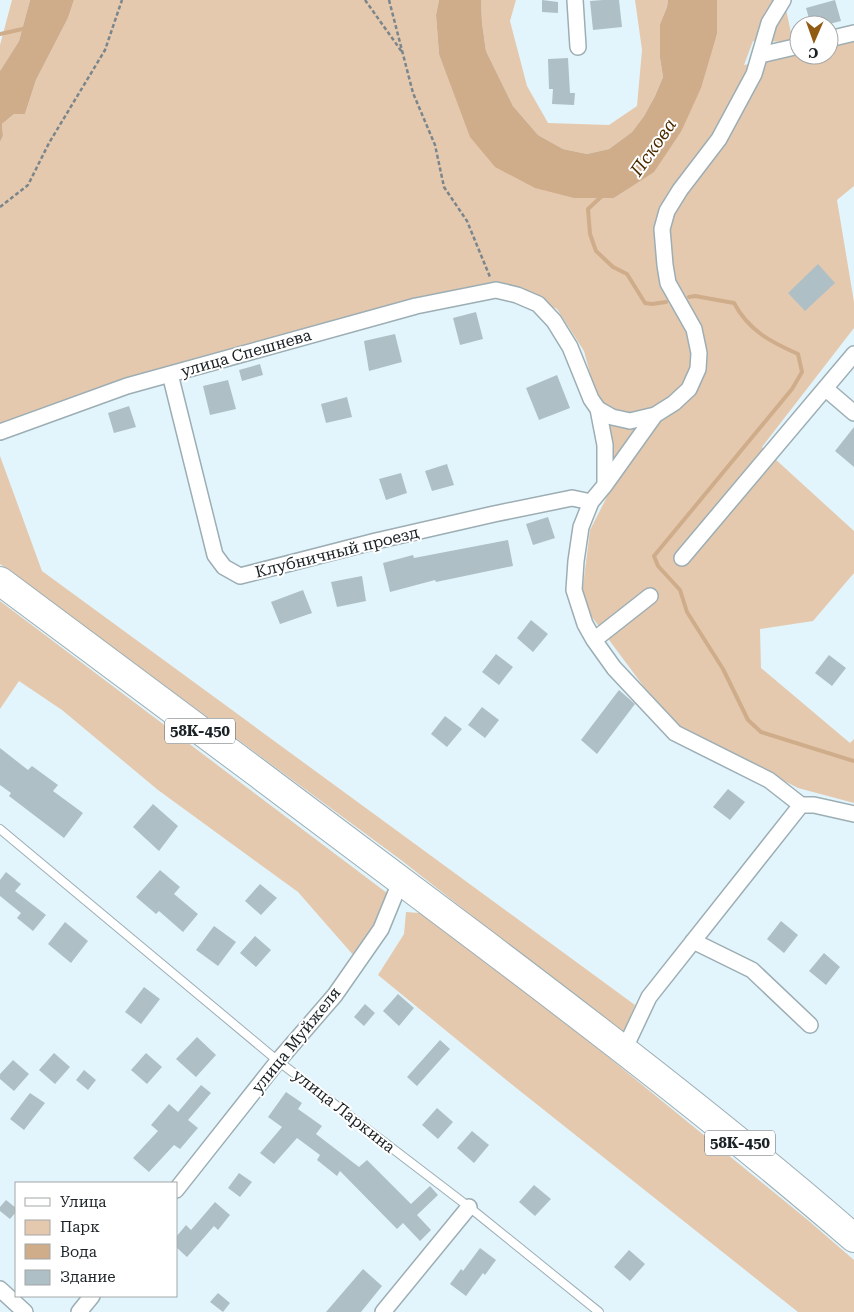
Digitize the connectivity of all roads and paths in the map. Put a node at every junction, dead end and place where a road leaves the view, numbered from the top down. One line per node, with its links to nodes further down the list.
1 (122, 0): 12 (path)
2 (365, 0): 10 (path)
3 (390, 0): 10 (path)
4 (575, 0): 8 (street)
5 (784, 0): 11 (street)
6 (854, 33): 7 (street)
7 (839, 37)
8 (578, 46)
9 (789, 48): 11 (street)
10 (403, 53): 13 (path)
11 (760, 55): 19 (street)
12 (0, 207)
13 (496, 290): 15 (street, улица Спешнева); 17 (street)
14 (854, 354): 16 (street)
15 (170, 374): 20 (street, улица Спешнева); 22 (street, Клубничный проезд)
16 (826, 390): 18 (street); 23 (street)
17 (598, 409): 19 (street); 21 (street)
18 (854, 413)
19 (655, 415): 21 (street)
20 (0, 432)
21 (605, 485): 22 (street)
22 (590, 502): 26 (street)
23 (682, 558)
24 (0, 581): 30 (highway, 58К-450)
25 (650, 596): 26 (street)
26 (594, 640): 27 (street)
27 (801, 805): 28 (street); 31 (street)
28 (854, 814)
29 (0, 829): 34 (lane, улица Ларкина)
30 (401, 880): 33 (highway, 58К-450); 34 (street, улица Муйжеля)
31 (693, 941): 32 (street); 33 (street)
32 (810, 1025)
33 (624, 1050): 37 (highway, 58К-450)
34 (278, 1060): 35 (street, улица Муйжеля); 36 (lane, улица Ларкина)
35 (178, 1187)
36 (469, 1207): 40 (lane, улица Ларкина); 43 (street)
37 (854, 1238)
38 (0, 1289): 41 (street)
39 (91, 1297): 42 (street)
40 (588, 1309): 44 (lane, улица Ларкина)
41 (25, 1312)
42 (79, 1312)
43 (383, 1312)
44 (599, 1312)

